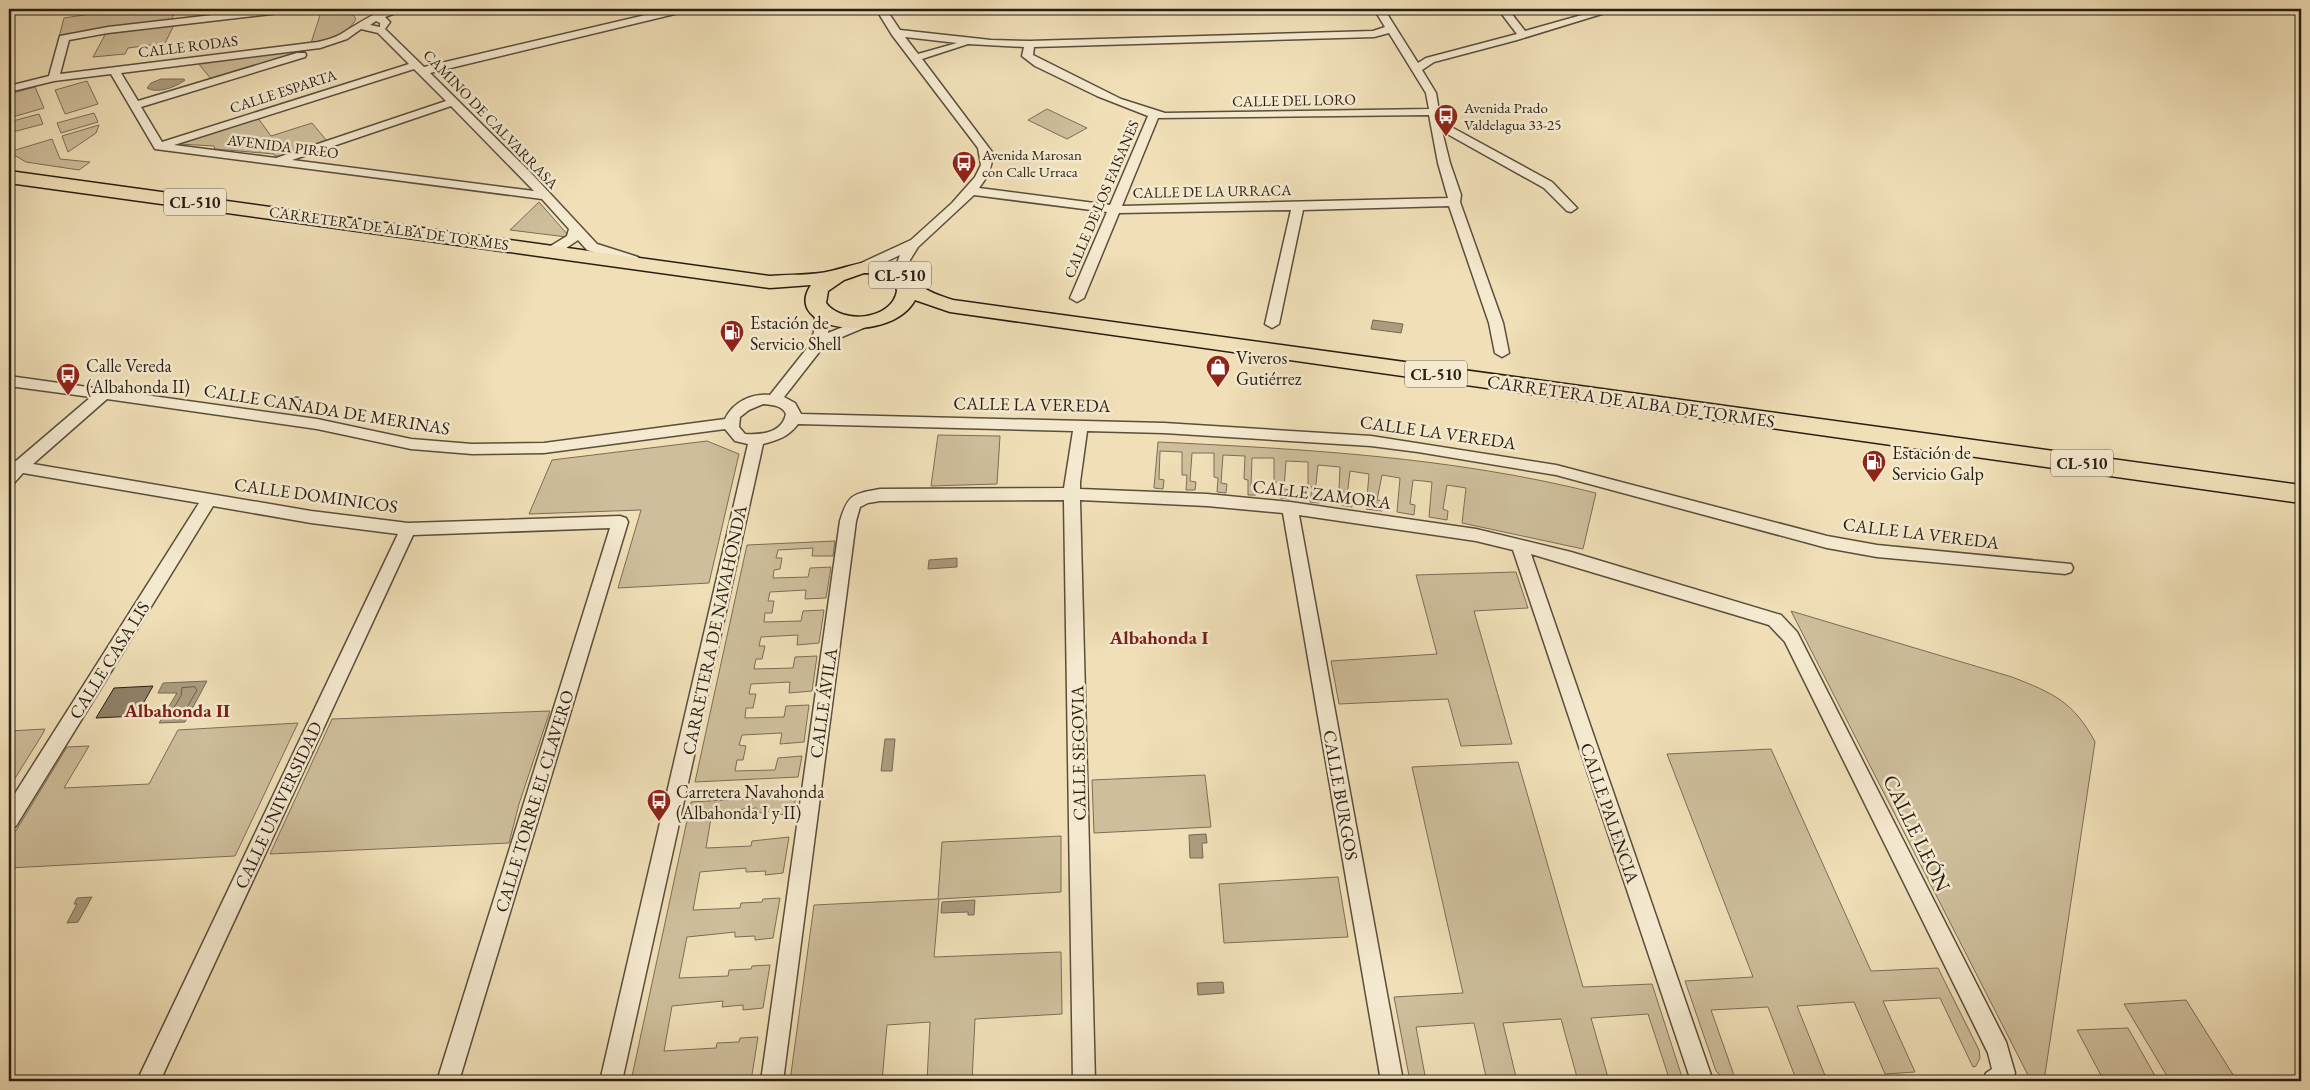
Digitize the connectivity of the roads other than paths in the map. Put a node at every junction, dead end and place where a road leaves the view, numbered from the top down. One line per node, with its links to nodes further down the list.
1 (289, 9): 15 (street)
2 (359, 9): 9 (street)
3 (402, 9): 9 (street, CALLE RODAS)
4 (683, 9): 24 (street, CALLE ESPARTA)
5 (881, 9): 12 (street)
6 (1378, 9): 11 (street)
7 (1503, 9): 14 (street)
8 (1613, 9): 14 (street)
9 (370, 19): 10 (street); 19 (street, CALLE RODAS)
10 (380, 29): 19 (street); 24 (street, CAMINO DE CALVARRASA)
11 (1390, 29): 13 (street); 18 (street)
12 (896, 32): 16 (street); 22 (street)
13 (1374, 34): 18 (street); 20 (street)
14 (1523, 35): 23 (street)
15 (64, 38): 27 (street)
16 (952, 42): 17 (street); 22 (street)
17 (978, 42): 20 (street)
18 (1400, 42): 21 (street)
19 (332, 44): 26 (street, CALLE RODAS); 30 (street)
20 (1030, 44): 32 (street, CALLE DE LOS FAISANES)
21 (1407, 54): 23 (street); 25 (street)
22 (914, 58): 41 (street)
23 (1430, 60): 25 (street)
24 (419, 68): 29 (street, CAMINO DE CALVARRASA); 36 (street, CALLE ESPARTA)
25 (1416, 69): 31 (street)
26 (115, 70): 27 (street, CALLE RODAS); 30 (street)
27 (54, 78): 28 (street, CALLE RODAS)
28 (9, 89)
29 (453, 102): 37 (street); 38 (street, CAMINO DE CALVARRASA)
30 (136, 105): 36 (street)
31 (1434, 112): 32 (street, CALLE DEL LORO); 33 (street)
32 (1154, 114): 46 (street, CALLE DE LOS FAISANES)
33 (1435, 125): 34 (street); 35 (street)
34 (1476, 145): 35 (street); 45 (street)
35 (1440, 146): 43 (street)
36 (160, 147): 37 (street, AVENIDA PIREO)
37 (276, 161): 40 (street, AVENIDA PIREO)
38 (526, 175): 40 (street, AVENIDA PIREO); 42 (street, CAMINO DE CALVARRASA)
39 (9, 177): 49 (main road, CARRETERA DE ALBA DE TORMES / CL-510)
40 (489, 190): 42 (street, AVENIDA PIREO)
41 (970, 191): 46 (street, CALLE DE LA URRACA); 48 (street)
42 (544, 196): 47 (street, CAMINO DE CALVARRASA)
43 (1454, 202): 44 (street, CALLE DE LA URRACA); 62 (street)
44 (1298, 206): 46 (street, CALLE DE LA URRACA); 60 (street)
45 (1571, 208)
46 (1115, 209): 55 (street, CALLE DE LOS FAISANES)
47 (575, 230): 49 (street); 50 (street, CAMINO DE CALVARRASA)
48 (916, 242): 51 (street); 54 (street)
49 (554, 250): 50 (main road, CARRETERA DE ALBA DE TORMES / CL-510)
50 (641, 263): 53 (main road, CARRETERA DE ALBA DE TORMES / CL-510)
51 (864, 267): 52 (main road, CL-510); 54 (main road, CL-510)
52 (831, 276): 53 (main road, CARRETERA DE ALBA DE TORMES / CL-510); 57 (main road)
53 (770, 282): 57 (main road, CARRETERA DE ALBA DE TORMES / CL-510)
54 (905, 282): 56 (main road, CARRETERA DE ALBA DE TORMES / CL-510); 58 (main road, CL-510)
55 (1076, 298)
56 (950, 306): 58 (main road, CARRETERA DE ALBA DE TORMES / CL-510); 73 (main road, CARRETERA DE ALBA DE TORMES / CL-510)
57 (819, 309): 59 (main road, CL-510); 61 (street)
58 (894, 311): 59 (main road, CL-510)
59 (868, 321): 61 (street)
60 (1272, 324)
61 (815, 348): 65 (street)
62 (1502, 353)
63 (9, 381): 64 (street, CALLE CAÑADA DE MERINAS)
64 (102, 394): 67 (street, CALLE CAÑADA DE MERINAS); 70 (street)
65 (775, 399): 66 (street); 67 (street)
66 (794, 419): 68 (street, CALLE LA VEREDA); 69 (street)
67 (730, 424): 69 (street)
68 (1080, 425): 72 (street, CALLE SEGOVIA); 80 (street, CALLE LA VEREDA)
69 (756, 441): 86 (street, CARRETERA DE NAVAHONDA)
70 (14, 465): 71 (street); 74 (street, CALLE DOMINICOS)
71 (9, 479)
72 (1073, 494): 75 (street, CALLE ZAMORA); 76 (street, CALLE ZAMORA); 88 (street, CALLE SEGOVIA)
73 (2301, 494)
74 (209, 500): 78 (street, CALLE DOMINICOS); 82 (street, CALLE CASA LIS)
75 (853, 504): 87 (street, CALLE ÁVILA)
76 (1290, 508): 79 (street, CALLE ZAMORA); 89 (street, CALLE BURGOS)
77 (620, 522): 78 (street, CALLE DOMINICOS); 85 (street, CALLE TORRE EL CLAVERO)
78 (408, 528): 84 (street, CALLE UNIVERSIDAD)
79 (1520, 544): 81 (street, CALLE ZAMORA); 90 (street, CALLE PALENCIA)
80 (2065, 568)
81 (1775, 620): 83 (street, CALLE LEÓN)
82 (9, 820)
83 (1999, 1077)
84 (148, 1081)
85 (448, 1081)
86 (611, 1081)
87 (772, 1081)
88 (1084, 1081)
89 (1392, 1081)
90 (1702, 1081)

